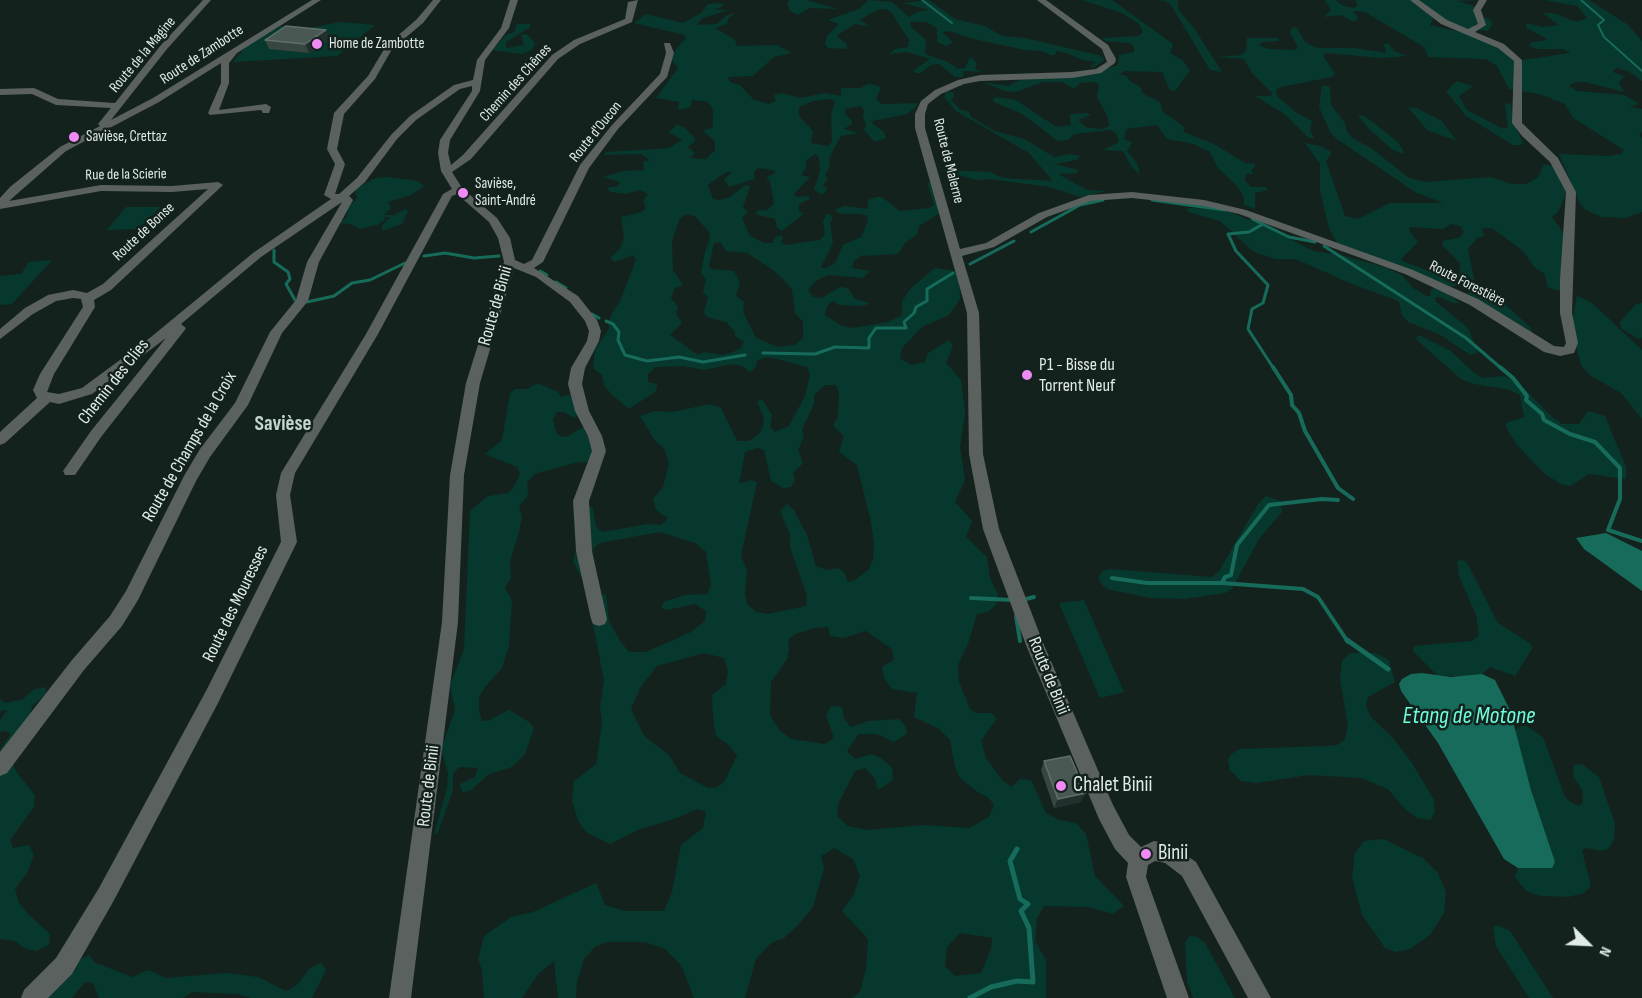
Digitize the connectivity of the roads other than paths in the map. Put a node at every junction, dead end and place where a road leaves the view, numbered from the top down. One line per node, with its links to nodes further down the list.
1 (207, 0): 14 (street, Route de la Magine)
2 (316, 0): 11 (street, Route de Zambotte)
3 (437, 0): 22 (street)
4 (514, 0): 12 (street, Route de Binii)
5 (634, 0): 17 (street, Chemin des Chênes)
6 (1041, 0): 24 (street, Route de Malerne)
7 (1414, 0): 9 (street)
8 (1483, 0): 9 (street)
9 (1469, 32): 24 (street, Route Forestière)
10 (667, 45): 25 (street, Route d'Oucon)
11 (233, 51): 15 (street); 16 (street, Route de Zambotte)
12 (476, 82): 17 (street, Route de Binii); 22 (street)
13 (0, 92): 14 (street)
14 (117, 106): 16 (street, Route de la Magine)
15 (267, 111)
16 (99, 128): 19 (street)
17 (446, 171): 21 (street, Route de Binii)
18 (218, 185): 23 (street, Rue de la Scierie); 26 (street, Route de Bonse)
19 (14, 189): 20 (street); 23 (street)
20 (0, 190)
21 (458, 190): 25 (street, Route de Binii); 36 (street, Route des Mouresses)
22 (341, 197): 27 (street); 34 (street, Route de Champs de la Croix)
23 (0, 206)
24 (956, 254): 32 (street, Route de Malerne)
25 (517, 265): 33 (street); 37 (street, Route de Binii)
26 (88, 298): 28 (street); 29 (street)
27 (183, 316): 29 (street); 31 (street, Chemin des Clies)
28 (0, 335)
29 (44, 396): 30 (street)
30 (0, 440)
31 (70, 471)
32 (980, 482): 35 (street, Route de Binii)
33 (599, 619)
34 (0, 767)
35 (1140, 859): 38 (street); 39 (street)
36 (32, 998)
37 (400, 998)
38 (1178, 998)
39 (1260, 998)

